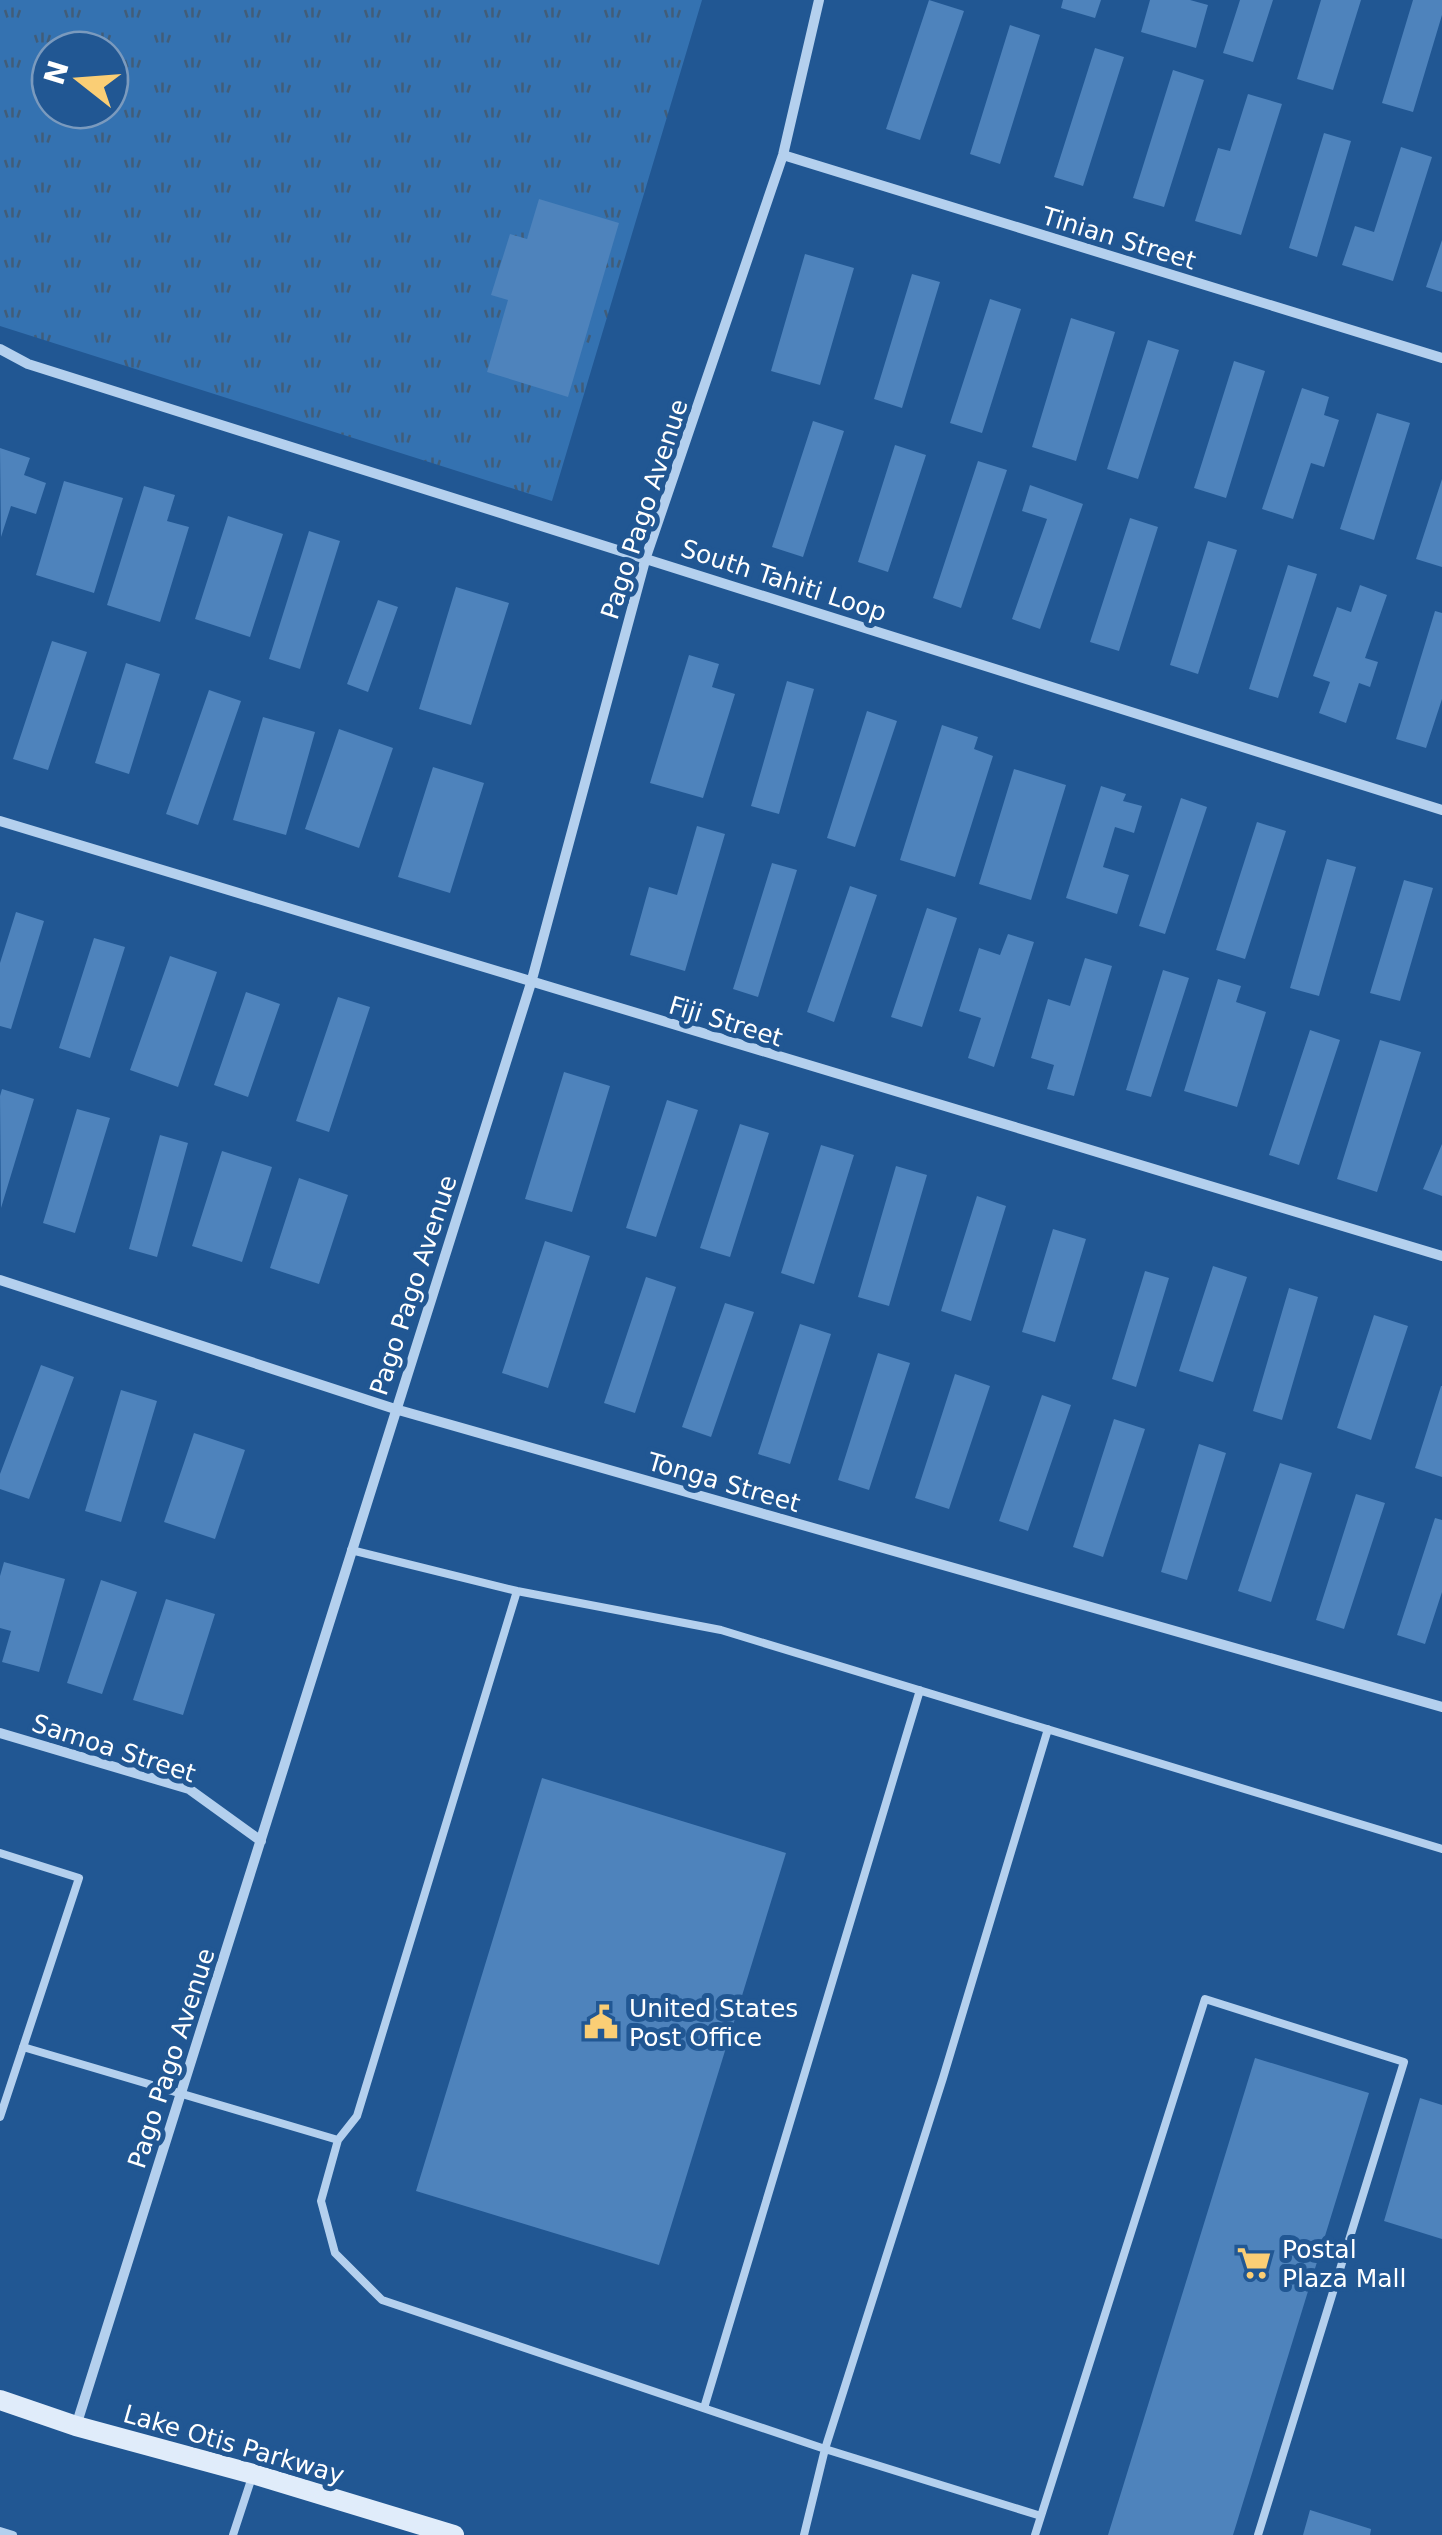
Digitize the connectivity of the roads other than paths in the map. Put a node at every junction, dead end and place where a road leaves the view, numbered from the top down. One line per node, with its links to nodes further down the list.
1 (819, 0): 2 (street, Pago Pago Avenue)
2 (784, 156): 4 (street, Tinian Street); 5 (street, Pago Pago Avenue)
3 (0, 349): 5 (street, South Tahiti Loop)
4 (1442, 358)
5 (646, 557): 6 (street, South Tahiti Loop); 8 (street, Pago Pago Avenue)
6 (1442, 810)
7 (0, 822): 8 (street, Fiji Street)
8 (531, 983): 9 (street, Fiji Street); 11 (street, Pago Pago Avenue)
9 (1442, 1256)
10 (0, 1280): 11 (street, Tonga Street)
11 (395, 1409): 12 (street, Pago Pago Avenue); 15 (street, Tonga Street)
12 (351, 1550): 13 (lane); 18 (street, Pago Pago Avenue)
13 (518, 1591): 14 (lane); 25 (lane)
14 (920, 1690): 16 (lane); 27 (lane)
15 (1442, 1707)
16 (1048, 1730): 19 (lane); 29 (lane)
17 (0, 1733): 18 (street, Samoa Street)
18 (261, 1841): 22 (street, Pago Pago Avenue)
19 (1442, 1849)
20 (0, 1853): 21 (lane)
21 (22, 2047): 22 (lane); 23 (lane)
22 (180, 2095): 25 (lane); 28 (street, Pago Pago Avenue)
23 (2, 2100): 24 (lane)
24 (0, 2117)
25 (338, 2140): 27 (lane)
26 (0, 2400): 28 (main road, Lake Otis Parkway)
27 (704, 2408): 29 (lane)
28 (76, 2426): 30 (main road, Lake Otis Parkway)
29 (826, 2449): 31 (lane); 36 (lane)
30 (253, 2474): 34 (lane); 35 (main road, Lake Otis Parkway)
31 (1041, 2516): 37 (lane); 38 (lane)
32 (0, 2531): 33 (lane)
33 (13, 2535)
34 (233, 2535)
35 (454, 2535)
36 (804, 2535)
37 (1035, 2535)
38 (1258, 2535)

